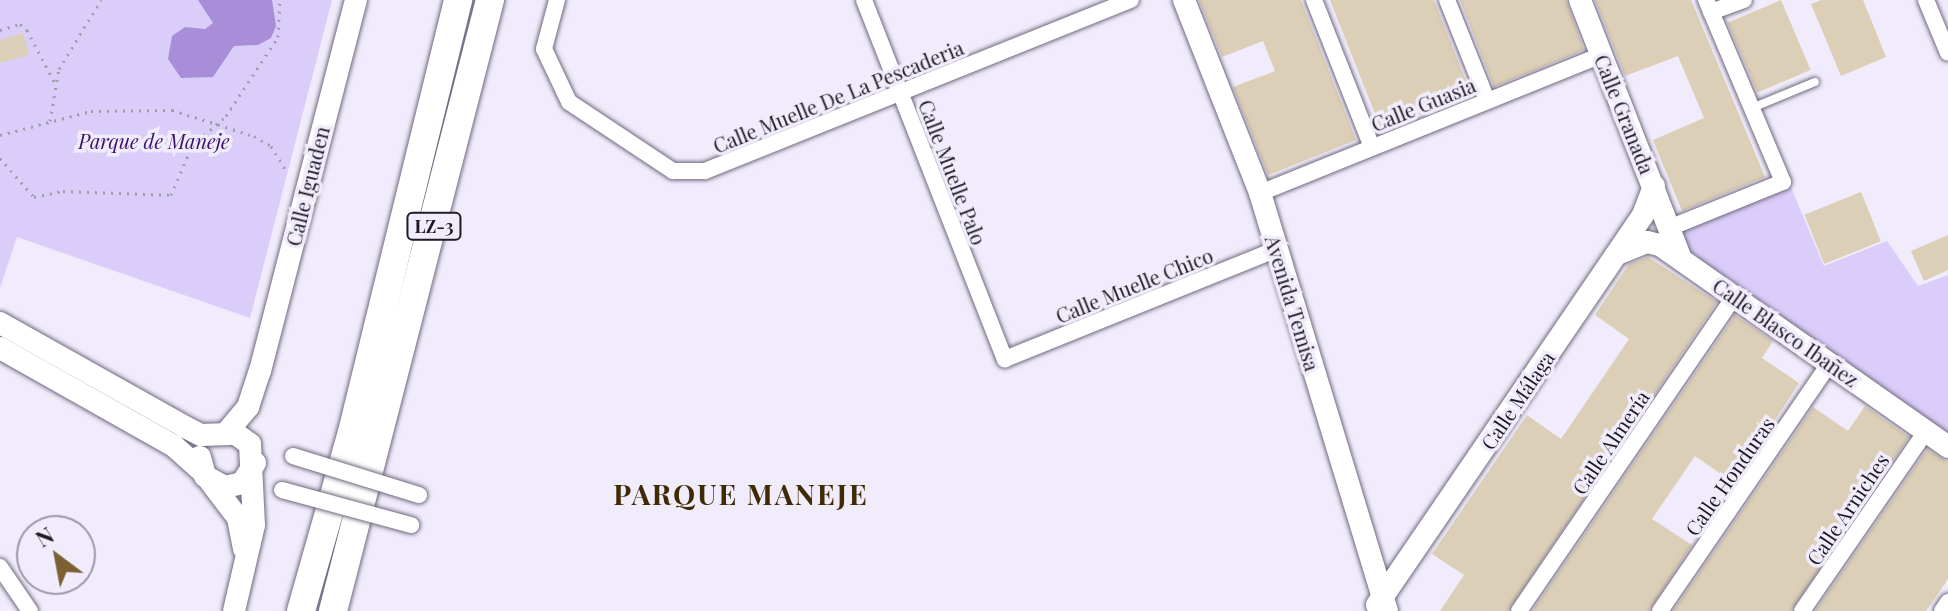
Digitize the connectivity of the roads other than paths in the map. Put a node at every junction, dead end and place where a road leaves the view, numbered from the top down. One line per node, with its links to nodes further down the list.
1 (356, 0): 32 (street, Calle Iguaden)
2 (458, 0): 48 (highway, LZ-3)
3 (490, 0): 49 (highway, LZ-3)
4 (557, 0): 17 (street, Calle Muelle De La Pescaderia)
5 (864, 0): 17 (street, Calle Muelle Palo)
6 (1131, 0): 17 (street, Calle Muelle De La Pescaderia)
7 (1184, 0): 22 (street, Avenida Temisa)
8 (1314, 0): 20 (street)
9 (1447, 0): 18 (street)
10 (1580, 0): 15 (street, Calle Granada)
11 (1744, 0): 13 (street)
12 (1926, 0): 14 (street)
13 (1709, 6): 19 (street)
14 (1948, 53)
15 (1602, 55): 18 (street, Calle Guasia); 21 (street, Calle Granada)
16 (1815, 82): 19 (lane)
17 (900, 92): 30 (street, Calle Muelle Palo)
18 (1487, 100): 20 (street, Calle Guasia)
19 (1752, 108): 23 (street)
20 (1372, 147): 22 (street, Calle Guasia)
21 (1654, 186): 23 (street, Calle Granada); 25 (street, Calle Málaga)
22 (1260, 193): 24 (street, Avenida Temisa)
23 (1669, 228): 26 (street, Calle Granada)
24 (1277, 249): 30 (street, Calle Muelle Chico); 45 (street, Avenida Temisa)
25 (1617, 254): 26 (street, Calle Blasco Ibañez); 45 (street, Calle Málaga)
26 (1680, 257): 27 (street, Calle Blasco Ibañez)
27 (1735, 296): 31 (street, Calle Blasco Ibañez); 50 (street, Calle Almería)
28 (0, 323): 34 (street)
29 (0, 348): 38 (street)
30 (1005, 359)
31 (1830, 363): 33 (street, Calle Blasco Ibañez); 51 (street, Calle Honduras)
32 (260, 371): 34 (street, Calle Iguaden); 37 (street, Calle Iguaden)
33 (1926, 431): 35 (street, Calle Blasco Ibañez); 52 (street, Calle Arniches)
34 (222, 433): 37 (street); 38 (street)
35 (1947, 445)
36 (293, 456): 40 (street, bridge)
37 (255, 457): 38 (street); 42 (street, Calle Iguaden)
38 (206, 476): 42 (street)
39 (282, 490): 41 (street, bridge)
40 (419, 495)
41 (411, 525)
42 (244, 561): 47 (street, Calle Iguaden)
43 (0, 567): 46 (street)
44 (1948, 602): 53 (street)
45 (1381, 606)
46 (30, 611)
47 (234, 611)
48 (301, 611)
49 (333, 611)
50 (1519, 611)
51 (1660, 611)
52 (1802, 611)
53 (1942, 611)

